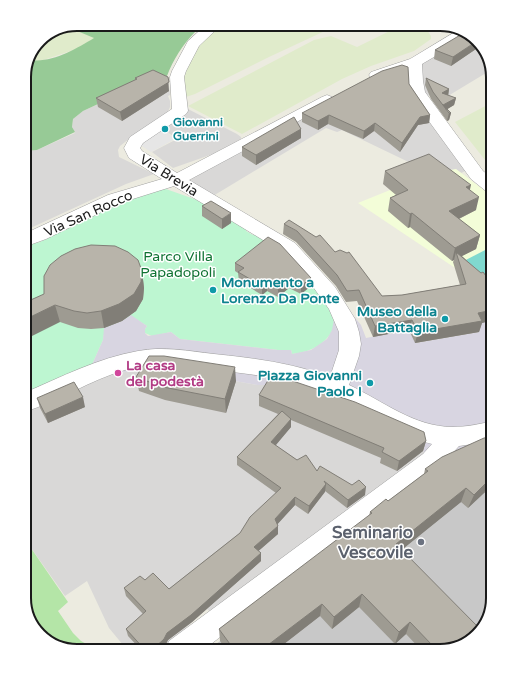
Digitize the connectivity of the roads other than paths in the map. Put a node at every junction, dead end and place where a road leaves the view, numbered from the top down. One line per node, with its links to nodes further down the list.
1 (207, 31): 6 (street, Via Brevia)
2 (461, 36): 3 (street)
3 (415, 62): 4 (street); 7 (street)
4 (362, 82)
5 (342, 92): 6 (street, Via San Rocco)
6 (176, 180): 8 (street, Via San Rocco); 9 (street, Via Brevia)
7 (486, 183)
8 (31, 238)
9 (336, 389): 10 (street); 12 (street)
10 (31, 400)
11 (486, 431): 12 (street)
12 (453, 437): 13 (street)
13 (188, 644)

